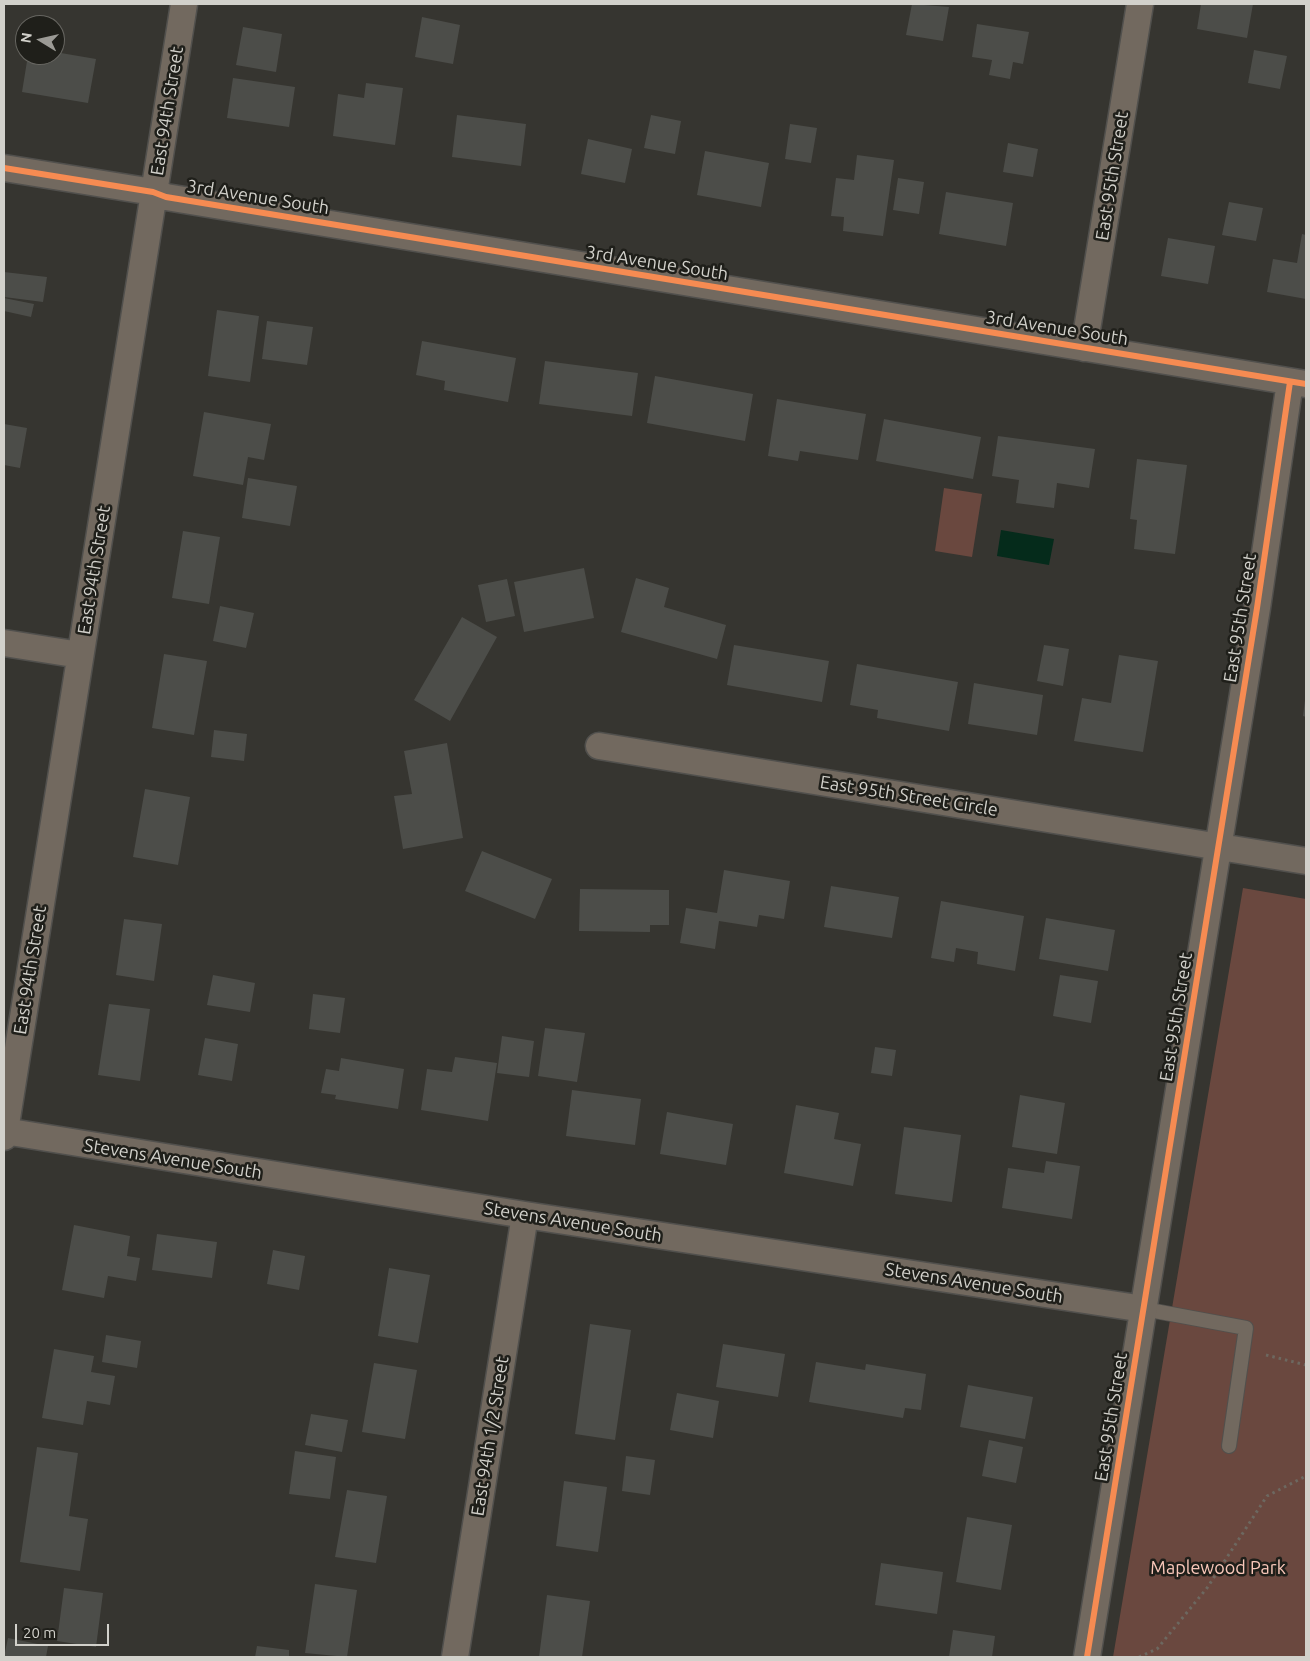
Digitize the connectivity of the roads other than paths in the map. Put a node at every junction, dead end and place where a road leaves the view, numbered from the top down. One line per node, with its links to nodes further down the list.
1 (184, 4): 4 (street, East 94th Street)
2 (1140, 4): 5 (street, East 95th Street)
3 (4, 168): 4 (street, 3rd Avenue South)
4 (153, 192): 5 (street, 3rd Avenue South); 8 (street, East 94th Street)
5 (1084, 348): 6 (street, 3rd Avenue South)
6 (1298, 383): 10 (street, East 95th Street)
7 (4, 642): 8 (street)
8 (80, 655): 12 (street, East 94th Street)
9 (599, 746): 10 (street, East 95th Street Circle)
10 (1218, 847): 11 (street, East 95th Street Circle); 14 (street, East 95th Street)
11 (1306, 861)
12 (4, 1133): 13 (street, Stevens Avenue South)
13 (526, 1215): 14 (street, Stevens Avenue South); 16 (street, East 94th 1/2 Street)
14 (1144, 1309): 15 (lane); 17 (street, East 95th Street)
15 (1229, 1446)
16 (455, 1657)
17 (1087, 1657)

